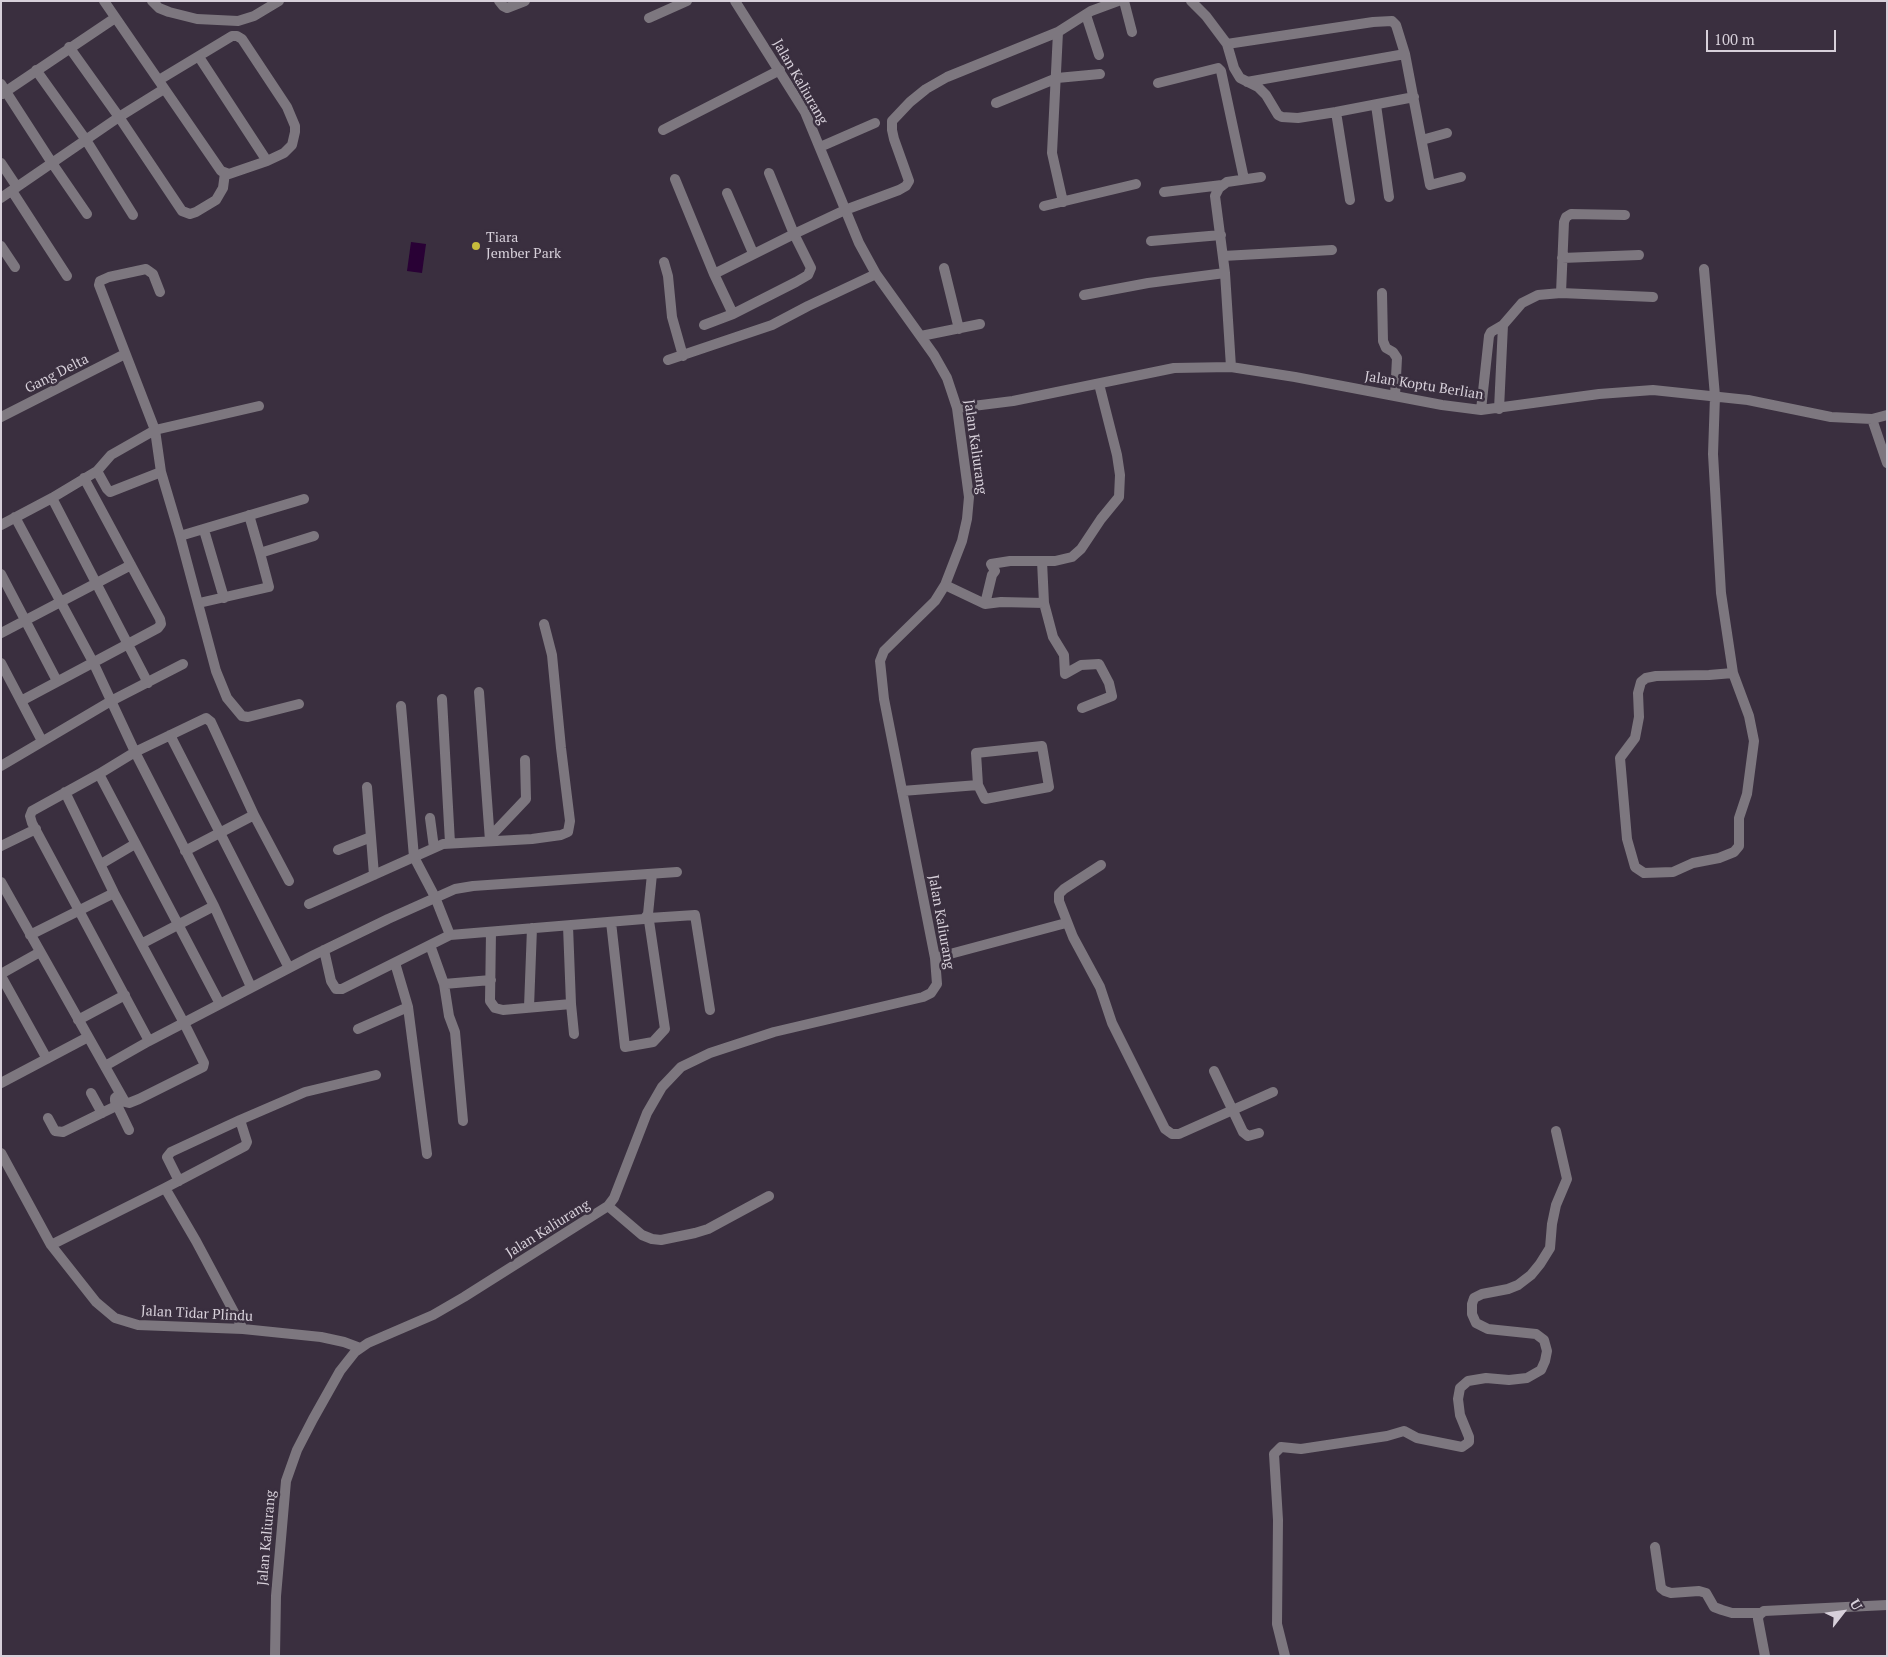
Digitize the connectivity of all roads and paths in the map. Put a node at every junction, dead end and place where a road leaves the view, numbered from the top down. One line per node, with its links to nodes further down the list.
1 (104, 1): 12 (street)
2 (152, 1): 3 (street)
3 (279, 1)
4 (499, 1): 5 (street)
5 (525, 1)
6 (687, 1): 13 (street)
7 (735, 1): 22 (street, Jalan Kaliurang)
8 (1118, 1): 11 (street)
9 (1124, 1): 15 (street)
10 (1191, 1): 16 (street)
11 (1086, 14): 14 (street); 19 (street)
12 (115, 18): 17 (street); 27 (street)
13 (649, 18)
14 (1058, 32): 24 (street); 59 (street)
15 (1132, 32)
16 (1227, 44): 18 (street); 25 (street)
17 (69, 47): 21 (street); 33 (street)
18 (1406, 54): 25 (street); 29 (street)
19 (1100, 55)
20 (199, 56): 27 (street); 40 (street); 40 (street)
21 (36, 70): 28 (street); 37 (street)
22 (780, 70): 35 (street); 39 (street, Jalan Kaliurang)
23 (1100, 74): 24 (street)
24 (1057, 78): 30 (street); 57 (street)
25 (1247, 82): 32 (street)
26 (1158, 83): 48 (street)
27 (162, 84): 33 (street); 43 (street)
28 (3, 90): 42 (street)
29 (1414, 97): 31 (street); 38 (street)
30 (996, 103)
31 (1376, 105): 32 (street); 55 (street)
32 (1336, 112): 56 (street)
33 (119, 117): 37 (street); 43 (street)
34 (875, 124): 39 (street)
35 (663, 130)
36 (1447, 133): 38 (street)
37 (86, 140): 42 (street); 61 (street)
38 (1422, 140): 46 (street)
39 (820, 147): 59 (street, Jalan Kaliurang)
40 (267, 161): 43 (street)
41 (1, 163): 51 (street)
42 (52, 164): 51 (street); 60 (street)
43 (225, 173)
44 (769, 173): 63 (street)
45 (1261, 177): 48 (street)
46 (1461, 177)
47 (675, 179): 77 (street)
48 (1244, 179): 50 (street)
49 (1136, 184): 57 (street)
50 (1222, 185): 52 (street); 64 (street)
51 (15, 189): 54 (street); 79 (street)
52 (1164, 192)
53 (727, 193): 68 (street)
54 (1, 198)
55 (1389, 198)
56 (1350, 200)
57 (1063, 202): 58 (street)
58 (1044, 206)
59 (845, 210): 63 (street); 78 (street, Jalan Kaliurang)
60 (87, 214)
61 (133, 215)
62 (1625, 215): 71 (street)
63 (794, 234): 68 (street); 85 (street)
64 (1220, 236): 65 (street); 70 (street)
65 (1152, 241)
66 (1, 246): 73 (street)
67 (1332, 250): 70 (street)
68 (753, 254): 77 (street)
69 (1639, 255): 71 (street)
70 (1222, 256): 76 (street)
71 (1562, 258): 82 (street)
72 (664, 262): 92 (street)
73 (15, 267)
74 (944, 268): 89 (street)
75 (1704, 270): 97 (street)
76 (1225, 273): 83 (street); 94 (street)
77 (714, 274): 85 (street)
78 (876, 274): 90 (street, Jalan Kaliurang); 92 (street)
79 (67, 276)
80 (160, 292): 91 (street)
81 (1382, 293): 96 (street)
82 (1561, 293): 84 (street); 88 (street)
83 (1084, 295)
84 (1653, 297)
85 (733, 314): 87 (street)
86 (980, 324): 89 (street)
87 (704, 325)
88 (1503, 325): 100 (street); 101 (street)
89 (959, 329): 90 (street)
90 (921, 336): 99 (street, Jalan Kaliurang)
91 (125, 354): 103 (street, Gang Delta); 105 (street)
92 (683, 356): 93 (street)
93 (668, 360)
94 (1231, 367): 95 (street, Jalan Koptu Berlian); 96 (street, Jalan Koptu Berlian)
95 (1099, 384): 99 (street, Jalan Koptu Berlian); 119 (street)
96 (1395, 396): 101 (street, Jalan Koptu Berlian)
97 (1715, 396): 100 (street, Jalan Koptu Berlian); 104 (street, Jalan Koptu Berlian); 136 (street)
98 (259, 406): 105 (street)
99 (957, 408): 123 (street, Jalan Kaliurang)
100 (1499, 409): 101 (street, Jalan Koptu Berlian)
101 (1481, 410)
102 (1887, 415): 104 (street, Jalan Koptu Berlian)
103 (1, 417)
104 (1872, 419): 106 (street)
105 (155, 430): 107 (street); 108 (street)
106 (1887, 463)
107 (96, 471): 108 (street); 109 (street)
108 (161, 472): 116 (street)
109 (84, 478): 110 (street); 120 (street)
110 (52, 498): 113 (street); 122 (street)
111 (304, 498): 112 (street)
112 (249, 516): 115 (street); 118 (street)
113 (15, 517): 114 (street); 125 (street)
114 (1, 524)
115 (204, 530): 116 (street); 124 (street)
116 (180, 536): 126 (street)
117 (314, 536): 118 (street)
118 (260, 553): 124 (street)
119 (1042, 561): 127 (street); 128 (street)
120 (131, 565): 122 (street); 132 (street)
121 (1, 574): 129 (street)
122 (96, 584): 125 (street); 132 (street)
123 (944, 585): 128 (street); 154 (street, Jalan Kaliurang)
124 (224, 598): 126 (street)
125 (62, 602): 129 (street); 133 (street)
126 (198, 603): 143 (street)
127 (1044, 603): 128 (street); 145 (street)
128 (985, 604)
129 (26, 621): 131 (street); 137 (street)
130 (544, 624): 161 (street)
131 (1, 633)
132 (128, 644): 133 (street); 138 (street)
133 (93, 662): 137 (street); 142 (street)
134 (1, 663): 141 (street)
135 (183, 664): 138 (street)
136 (1733, 673): 136 (street)
137 (57, 681): 141 (street)
138 (148, 682): 142 (street)
139 (479, 692): 161 (street)
140 (442, 699): 162 (street)
141 (21, 701): 147 (street)
142 (111, 701): 147 (street); 148 (street)
143 (299, 704)
144 (401, 706): 168 (street)
145 (1082, 708)
146 (170, 735): 148 (street); 156 (street); 159 (street)
147 (42, 741): 150 (street)
148 (135, 752): 151 (street); 167 (street)
149 (525, 760): 161 (street)
150 (2, 764)
151 (99, 774): 155 (street); 163 (street)
152 (978, 785): 152 (street); 154 (street)
153 (367, 787): 160 (street)
154 (902, 791): 194 (street, Jalan Kaliurang)
155 (65, 792): 158 (street); 169 (street)
156 (254, 816): 159 (street); 174 (street)
157 (430, 818): 165 (street)
158 (36, 829): 164 (street); 180 (street)
159 (220, 833): 167 (street); 196 (street)
160 (371, 837): 166 (street); 173 (street)
161 (490, 839): 162 (street)
162 (450, 843): 165 (street)
163 (135, 844): 169 (street); 184 (street)
164 (1, 846)
165 (434, 848): 168 (street)
166 (338, 850)
167 (186, 851): 179 (street)
168 (414, 857): 173 (street); 177 (street)
169 (100, 864): 176 (street)
170 (1101, 865): 183 (street)
171 (677, 872): 172 (street)
172 (652, 874): 177 (street); 181 (street)
173 (374, 875): 178 (street)
174 (289, 881)
175 (1, 882): 188 (street)
176 (114, 893): 180 (street); 190 (street)
177 (435, 897): 189 (street); 192 (street)
178 (309, 904)
179 (214, 906): 184 (street); 200 (street)
180 (79, 910): 188 (street); 201 (street)
181 (648, 916): 182 (street); 182 (street); 206 (street)
182 (611, 922): 185 (street)
183 (1066, 923): 194 (street); 222 (street)
184 (177, 925): 190 (street); 202 (street)
185 (568, 926): 186 (street); 203 (street)
186 (532, 928): 187 (street); 205 (street)
187 (491, 932): 189 (street); 198 (street)
188 (30, 935): 193 (street)
189 (450, 935): 191 (street)
190 (143, 944): 208 (street)
191 (430, 945): 195 (street); 199 (street)
192 (324, 950): 195 (street); 196 (street)
193 (40, 952): 197 (street); 207 (street)
194 (935, 958): 235 (street, Jalan Kaliurang)
195 (395, 963): 204 (street)
196 (289, 968): 200 (street)
197 (1, 975): 213 (street)
198 (491, 980): 199 (street); 205 (street)
199 (444, 984): 226 (street)
200 (251, 987): 202 (street)
201 (125, 995): 207 (street); 212 (street)
202 (220, 1004): 208 (street)
203 (571, 1004): 205 (street); 210 (street)
204 (408, 1007): 209 (street); 231 (street)
205 (529, 1007)
206 (710, 1010)
207 (78, 1020): 211 (street)
208 (184, 1023): 212 (street); 220 (street)
209 (358, 1029)
210 (574, 1034)
211 (88, 1038): 213 (street); 214 (street)
212 (149, 1040): 214 (street)
213 (47, 1059): 217 (street)
214 (104, 1066): 220 (street)
215 (1214, 1071): 222 (street)
216 (376, 1075): 225 (street)
217 (1, 1083)
218 (1273, 1092): 222 (street)
219 (91, 1093): 223 (street)
220 (120, 1094): 221 (street)
221 (116, 1106): 223 (street); 227 (street)
222 (1232, 1110): 229 (street)
223 (102, 1113): 224 (street)
224 (48, 1118)
225 (240, 1120): 232 (street); 232 (street)
226 (463, 1121)
227 (129, 1130)
228 (1556, 1131): 243 (street)
229 (1259, 1133)
230 (1, 1153): 236 (street, Jalan Tidar Plindu)
231 (427, 1154)
232 (179, 1181): 233 (street)
233 (166, 1188): 236 (street); 237 (street)
234 (769, 1196): 235 (street)
235 (608, 1206): 238 (street, Jalan Kaliurang)
236 (51, 1245): 237 (street, Jalan Tidar Plindu)
237 (243, 1329): 238 (street, Jalan Tidar Plindu)
238 (360, 1348): 242 (street, Jalan Kaliurang)
239 (1655, 1546): 241 (street)
240 (1887, 1605): 241 (street)
241 (1762, 1613): 244 (street)
242 (275, 1656)
243 (1285, 1656)
244 (1765, 1656)

